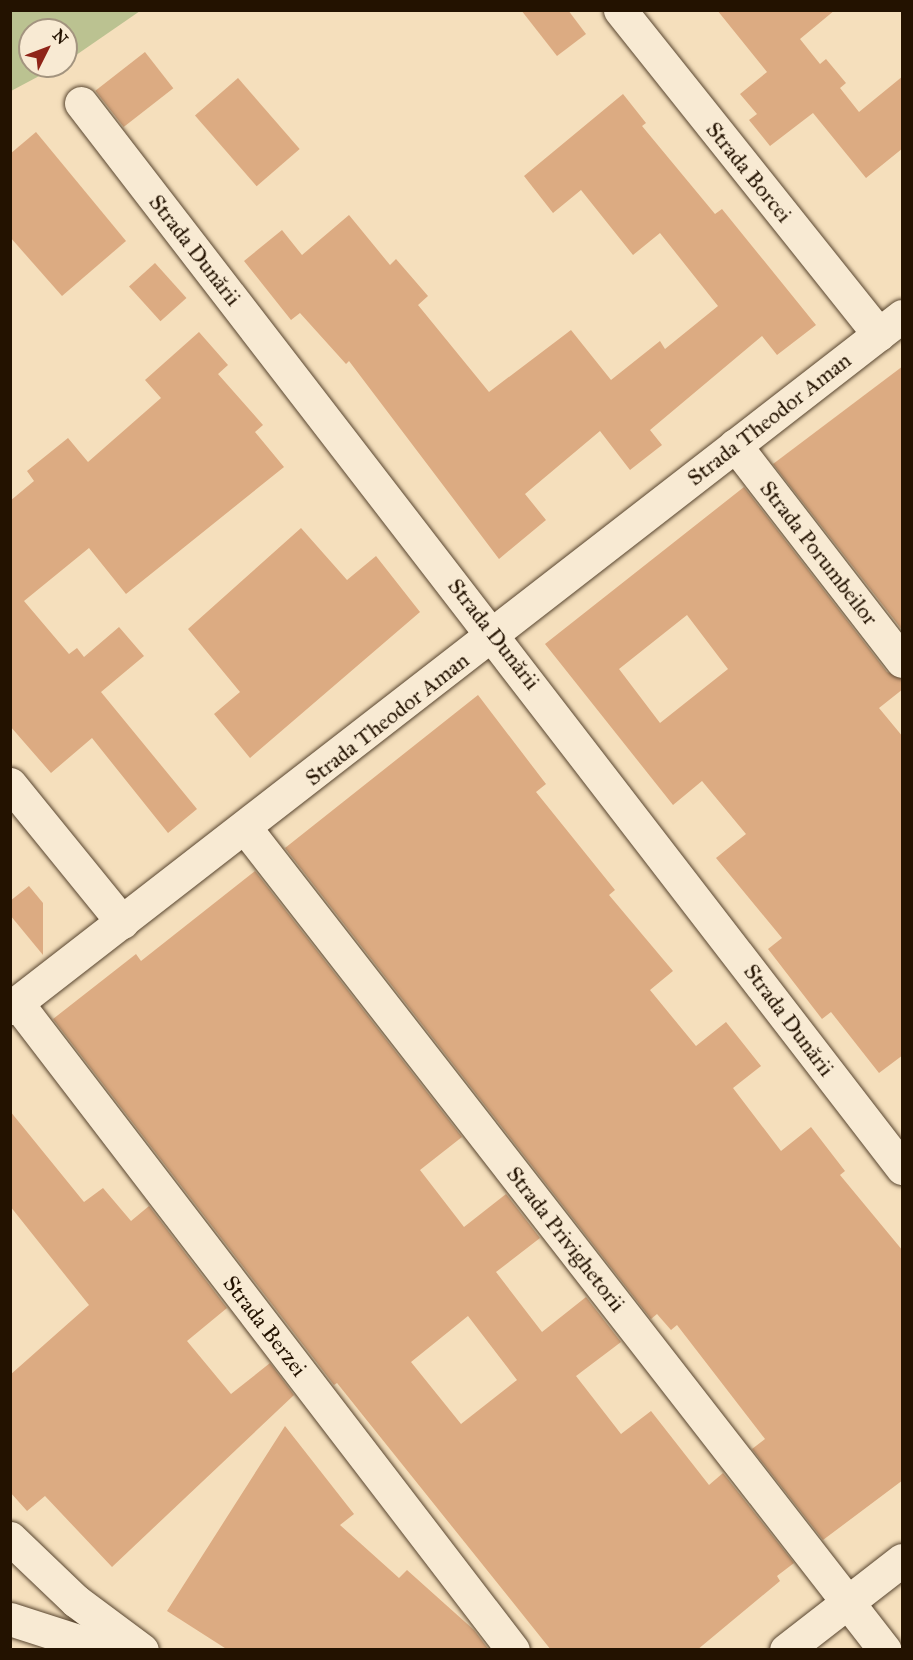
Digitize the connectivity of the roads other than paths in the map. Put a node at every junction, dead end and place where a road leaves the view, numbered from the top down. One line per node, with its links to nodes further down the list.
1 (620, 10): 3 (street, Strada Borcei)
2 (81, 103): 5 (street, Strada Dunării)
3 (891, 325): 4 (street, Strada Theodor Aman)
4 (735, 445): 5 (street, Strada Theodor Aman); 6 (street, Strada Porumbeilor)
5 (494, 634): 8 (street, Strada Theodor Aman); 11 (street, Strada Dunării)
6 (903, 661)
7 (10, 784): 9 (street)
8 (246, 829): 9 (street, Strada Theodor Aman); 14 (street, Strada Privighetorii)
9 (122, 922): 10 (street, Strada Theodor Aman)
10 (14, 1005): 18 (street, Strada Berzei)
11 (903, 1168)
12 (10, 1538): 17 (street)
13 (903, 1560): 14 (street)
14 (848, 1601): 19 (street); 20 (street, Strada Privighetorii)
15 (10, 1619): 16 (street)
16 (106, 1650)
17 (142, 1650)
18 (513, 1650)
19 (786, 1650)
20 (885, 1650)

